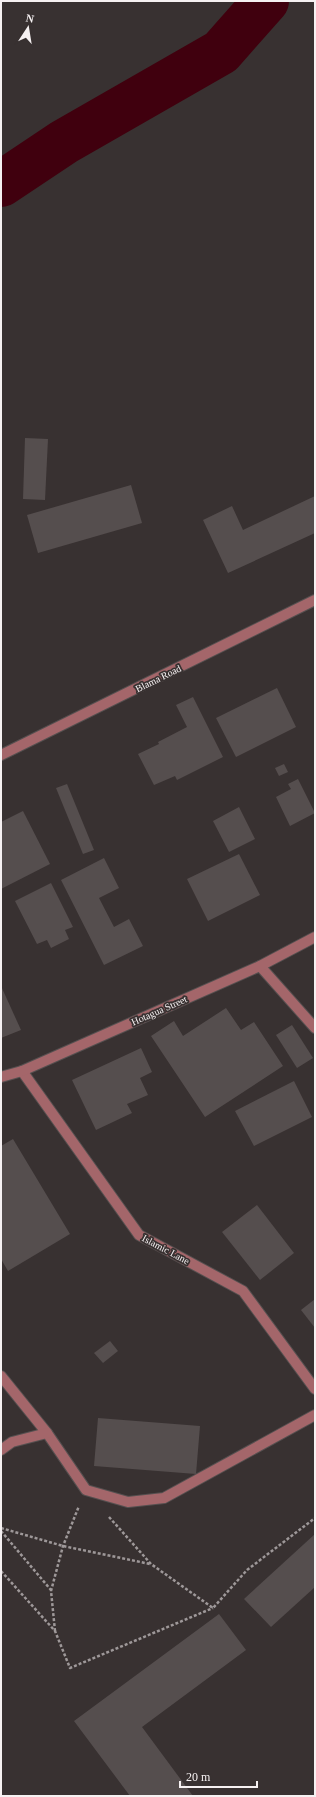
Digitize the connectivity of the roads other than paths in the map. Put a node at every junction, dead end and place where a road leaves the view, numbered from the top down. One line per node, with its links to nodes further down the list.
1 (315, 600): 2 (street, Blama Road)
2 (1, 755)
3 (315, 937): 4 (street, Hotagua Street)
4 (260, 966): 5 (street); 6 (street, Hotagua Street)
5 (315, 1028)
6 (22, 1071): 7 (street, Hotagua Street); 9 (street, Islamic Lane)
7 (1, 1077)
8 (1, 1376): 11 (street)
9 (315, 1389)
10 (315, 1416): 11 (street)
11 (47, 1433): 12 (street)
12 (1, 1450)

